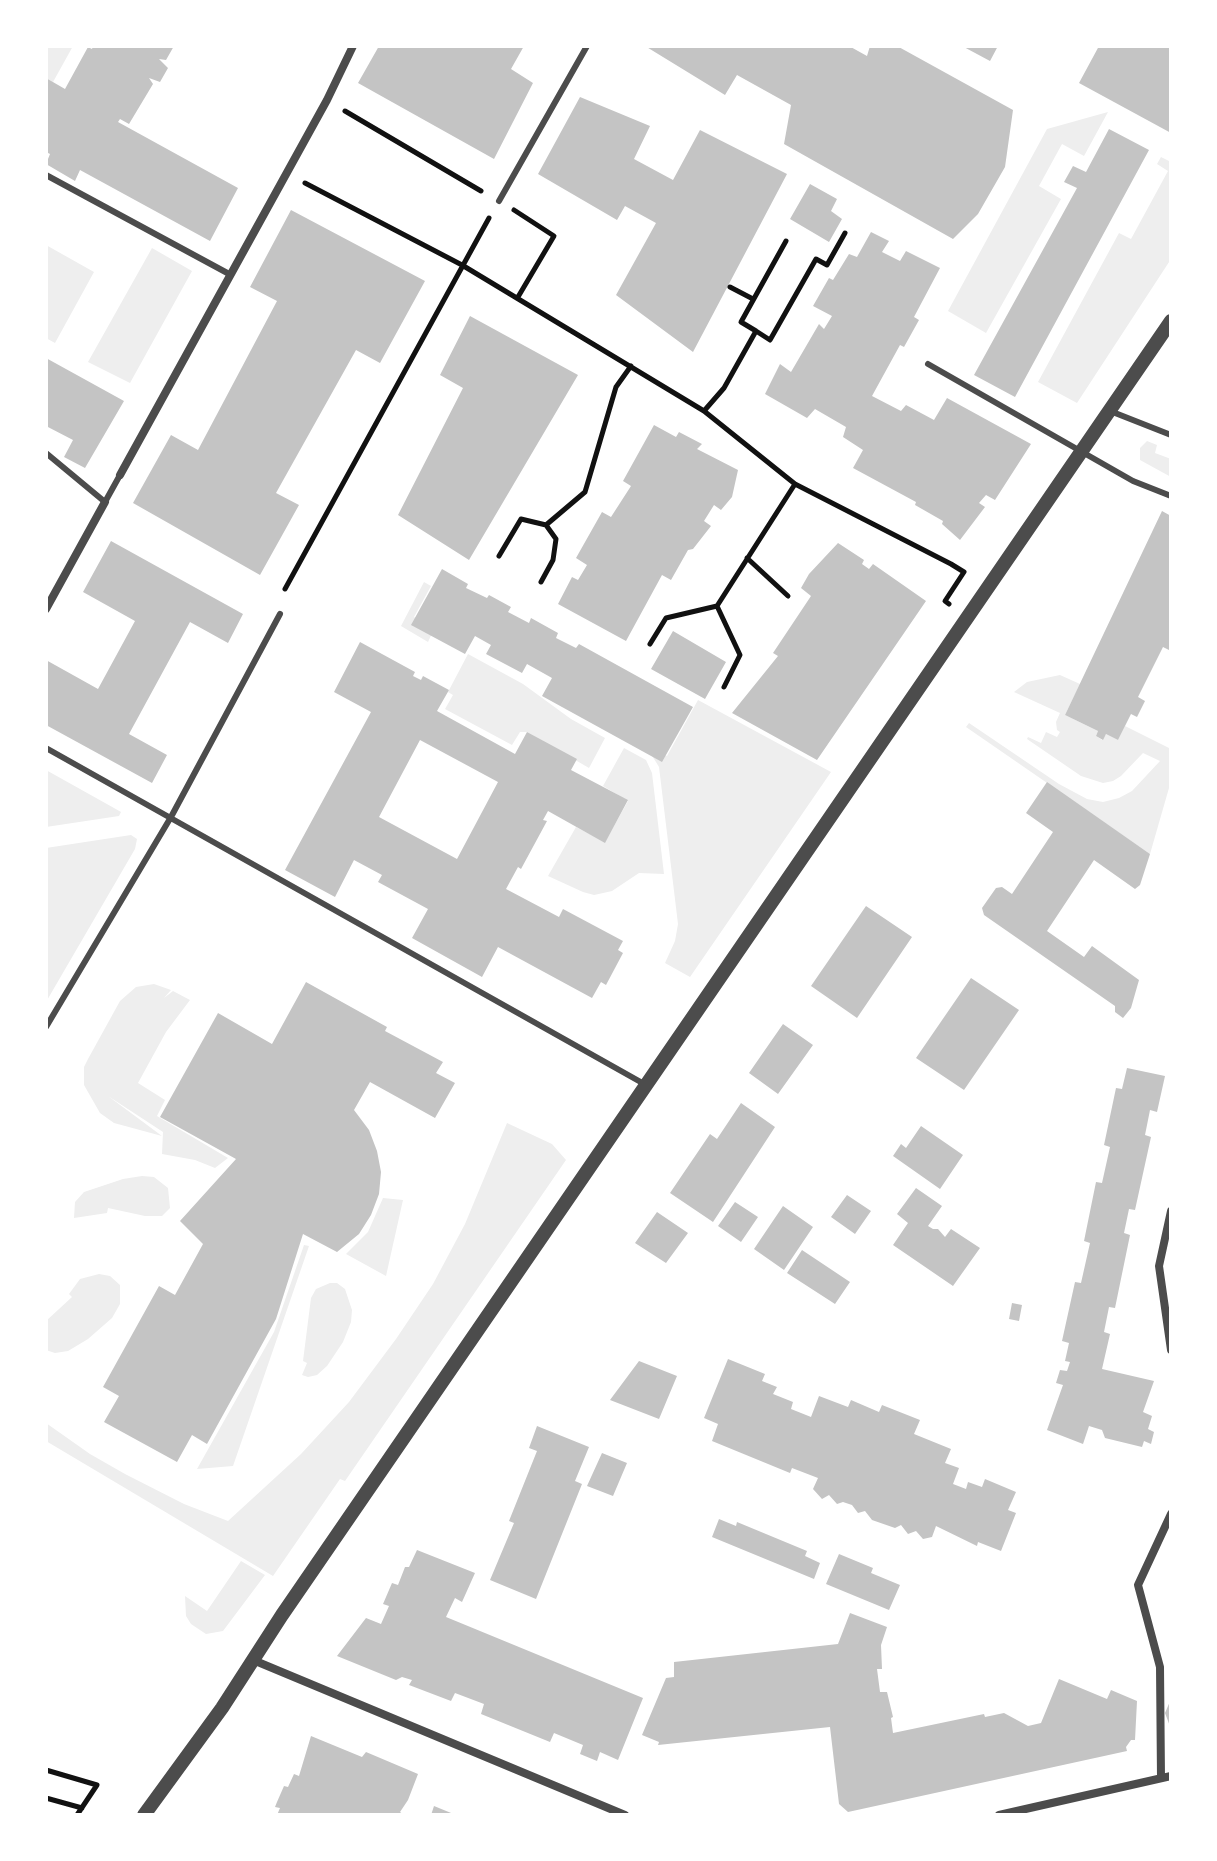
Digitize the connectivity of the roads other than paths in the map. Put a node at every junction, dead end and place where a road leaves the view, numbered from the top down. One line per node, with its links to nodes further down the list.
1 (353, 46): 5 (street)
2 (587, 46): 4 (lane)
3 (46, 175): 5 (lane)
4 (499, 201)
5 (231, 275): 12 (street)
6 (1171, 321): 8 (street)
7 (928, 364): 10 (lane)
8 (1110, 411): 9 (lane); 10 (street)
9 (1171, 435)
10 (1082, 451): 13 (lane); 20 (street)
11 (46, 453): 14 (lane)
12 (120, 475): 14 (lane)
13 (1171, 496)
14 (105, 502): 15 (street)
15 (46, 609)
16 (280, 614): 18 (lane)
17 (46, 748): 18 (lane)
18 (171, 817): 19 (lane); 20 (lane)
19 (46, 1027)
20 (646, 1085): 24 (street)
21 (1171, 1211): 22 (street)
22 (1171, 1350)
23 (1171, 1514): 25 (street)
24 (253, 1660): 26 (street); 27 (street)
25 (1166, 1777): 28 (street)
26 (144, 1815)
27 (625, 1815)
28 (999, 1815)

